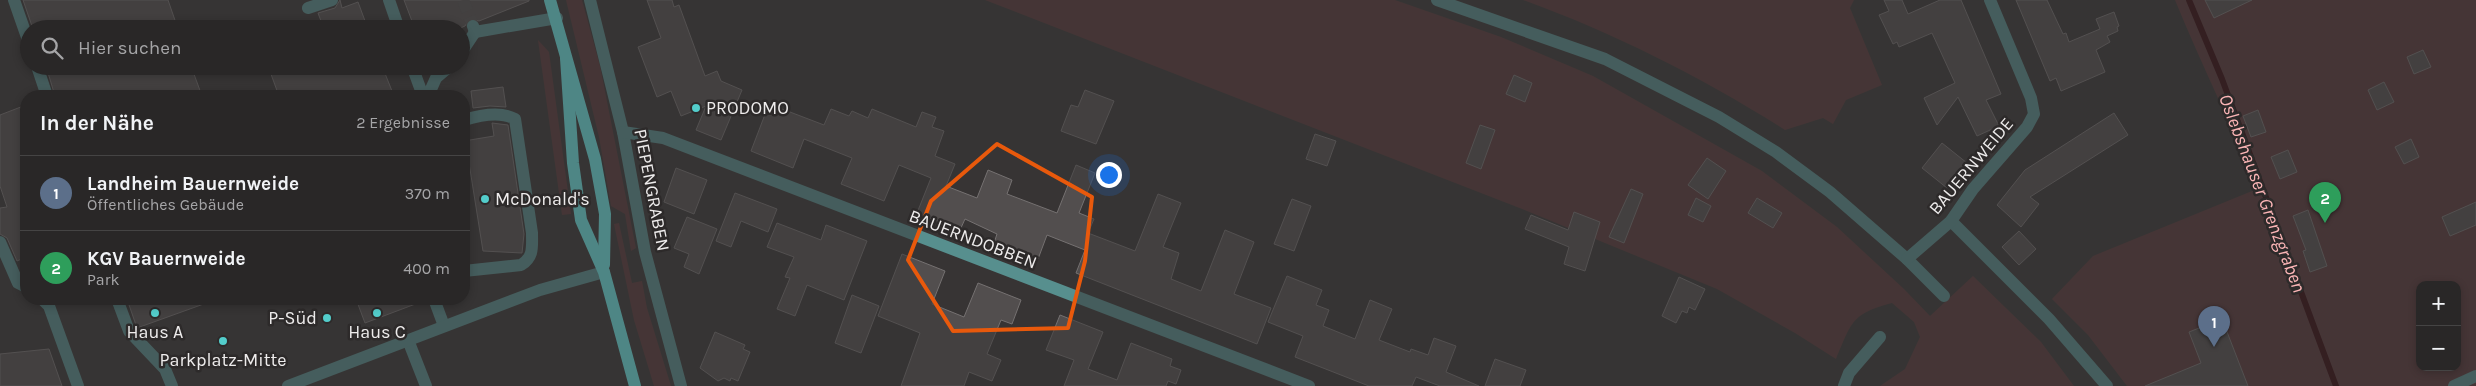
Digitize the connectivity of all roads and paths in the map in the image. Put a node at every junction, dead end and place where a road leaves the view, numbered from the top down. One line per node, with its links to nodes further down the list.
1 (14, 0): 10 (street)
2 (332, 0): 8 (street)
3 (389, 0): 11 (street)
4 (550, 0): 9 (main road)
5 (590, 0): 21 (street, PIEPENGRABEN)
6 (1438, 0): 24 (street)
7 (1990, 0): 22 (street, BAUERNWEIDE)
8 (308, 8)
9 (557, 18): 12 (street); 13 (main road)
10 (21, 20)
11 (396, 20)
12 (470, 36)
13 (566, 58): 26 (main road); 26 (main road)
14 (40, 75): 17 (street)
15 (415, 75): 18 (street)
16 (440, 75): 19 (street)
17 (45, 90)
18 (421, 90)
19 (431, 90)
20 (470, 119): 25 (street)
21 (623, 132): 41 (street, PIEPENGRABEN); 42 (street, BAUERNDOBBEN)
22 (1951, 221): 24 (street, BAUERNWEIDE); 44 (street)
23 (0, 242): 27 (street)
24 (1907, 259): 28 (street)
25 (470, 270)
26 (604, 272): 32 (street); 40 (main road)
27 (20, 284)
28 (1944, 296)
29 (48, 305): 36 (street)
30 (119, 305): 37 (street)
31 (436, 305): 32 (street)
32 (444, 326): 34 (street)
33 (1880, 337): 43 (street)
34 (408, 340): 38 (street); 39 (street)
35 (2476, 376): 45 (street)
36 (78, 386)
37 (172, 386)
38 (288, 386)
39 (426, 386)
40 (635, 386)
41 (681, 386)
42 (1309, 386)
43 (1844, 386)
44 (2107, 386)
45 (2454, 386)

